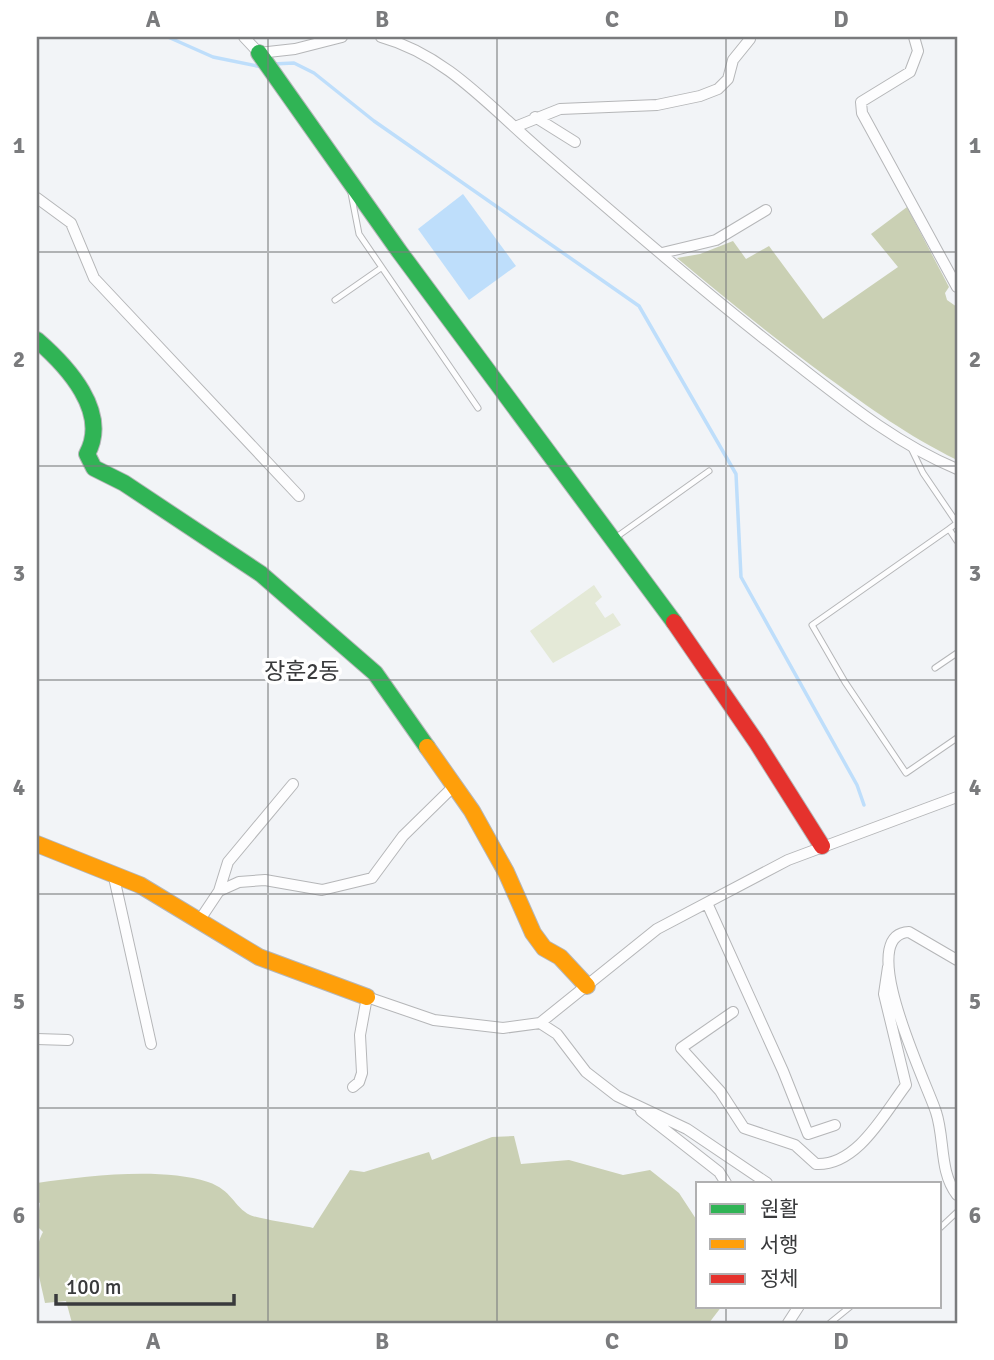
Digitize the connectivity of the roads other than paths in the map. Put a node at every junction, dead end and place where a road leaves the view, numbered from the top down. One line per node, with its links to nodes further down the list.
1 (244, 37): 6 (street)
2 (342, 37): 6 (street)
3 (381, 37): 8 (street)
4 (914, 37): 15 (street)
5 (750, 39): 7 (street)
6 (265, 62): 10 (street)
7 (535, 117): 8 (street); 9 (street)
8 (515, 127): 13 (street)
9 (575, 142)
10 (348, 179): 14 (lane); 25 (street)
11 (37, 198): 22 (street)
12 (766, 210): 13 (street)
13 (662, 253): 19 (street)
14 (381, 268): 16 (lane); 18 (lane)
15 (957, 287)
16 (335, 300)
17 (37, 341): 31 (street)
18 (478, 408)
19 (911, 447): 20 (street); 23 (lane)
20 (957, 469)
21 (709, 471): 25 (lane)
22 (299, 496)
23 (957, 523): 24 (lane)
24 (949, 529): 26 (lane); 29 (lane)
25 (614, 539): 34 (street)
26 (957, 541)
27 (957, 653): 28 (lane)
28 (934, 668)
29 (957, 738)
30 (293, 784): 36 (street)
31 (454, 786): 36 (street); 41 (street)
32 (957, 797): 34 (street)
33 (37, 844): 35 (street)
34 (822, 846): 37 (street)
35 (113, 873): 38 (street); 47 (street)
36 (219, 891): 38 (street)
37 (707, 903): 41 (street); 50 (street)
38 (199, 921): 42 (street)
39 (957, 960): 40 (street)
40 (888, 967): 43 (street); 53 (street)
41 (587, 986): 44 (street)
42 (366, 997): 44 (street); 48 (street)
43 (733, 1012)
44 (540, 1023): 49 (street)
45 (37, 1039): 46 (street)
46 (68, 1040)
47 (151, 1044)
48 (353, 1087)
49 (630, 1103): 51 (street); 52 (street)
50 (835, 1125)
51 (725, 1182)
52 (766, 1182)
53 (957, 1195)
54 (957, 1212): 55 (lane)
55 (942, 1226)
56 (798, 1308): 58 (street)
57 (849, 1308): 59 (lane)
58 (788, 1323)
59 (830, 1323)

